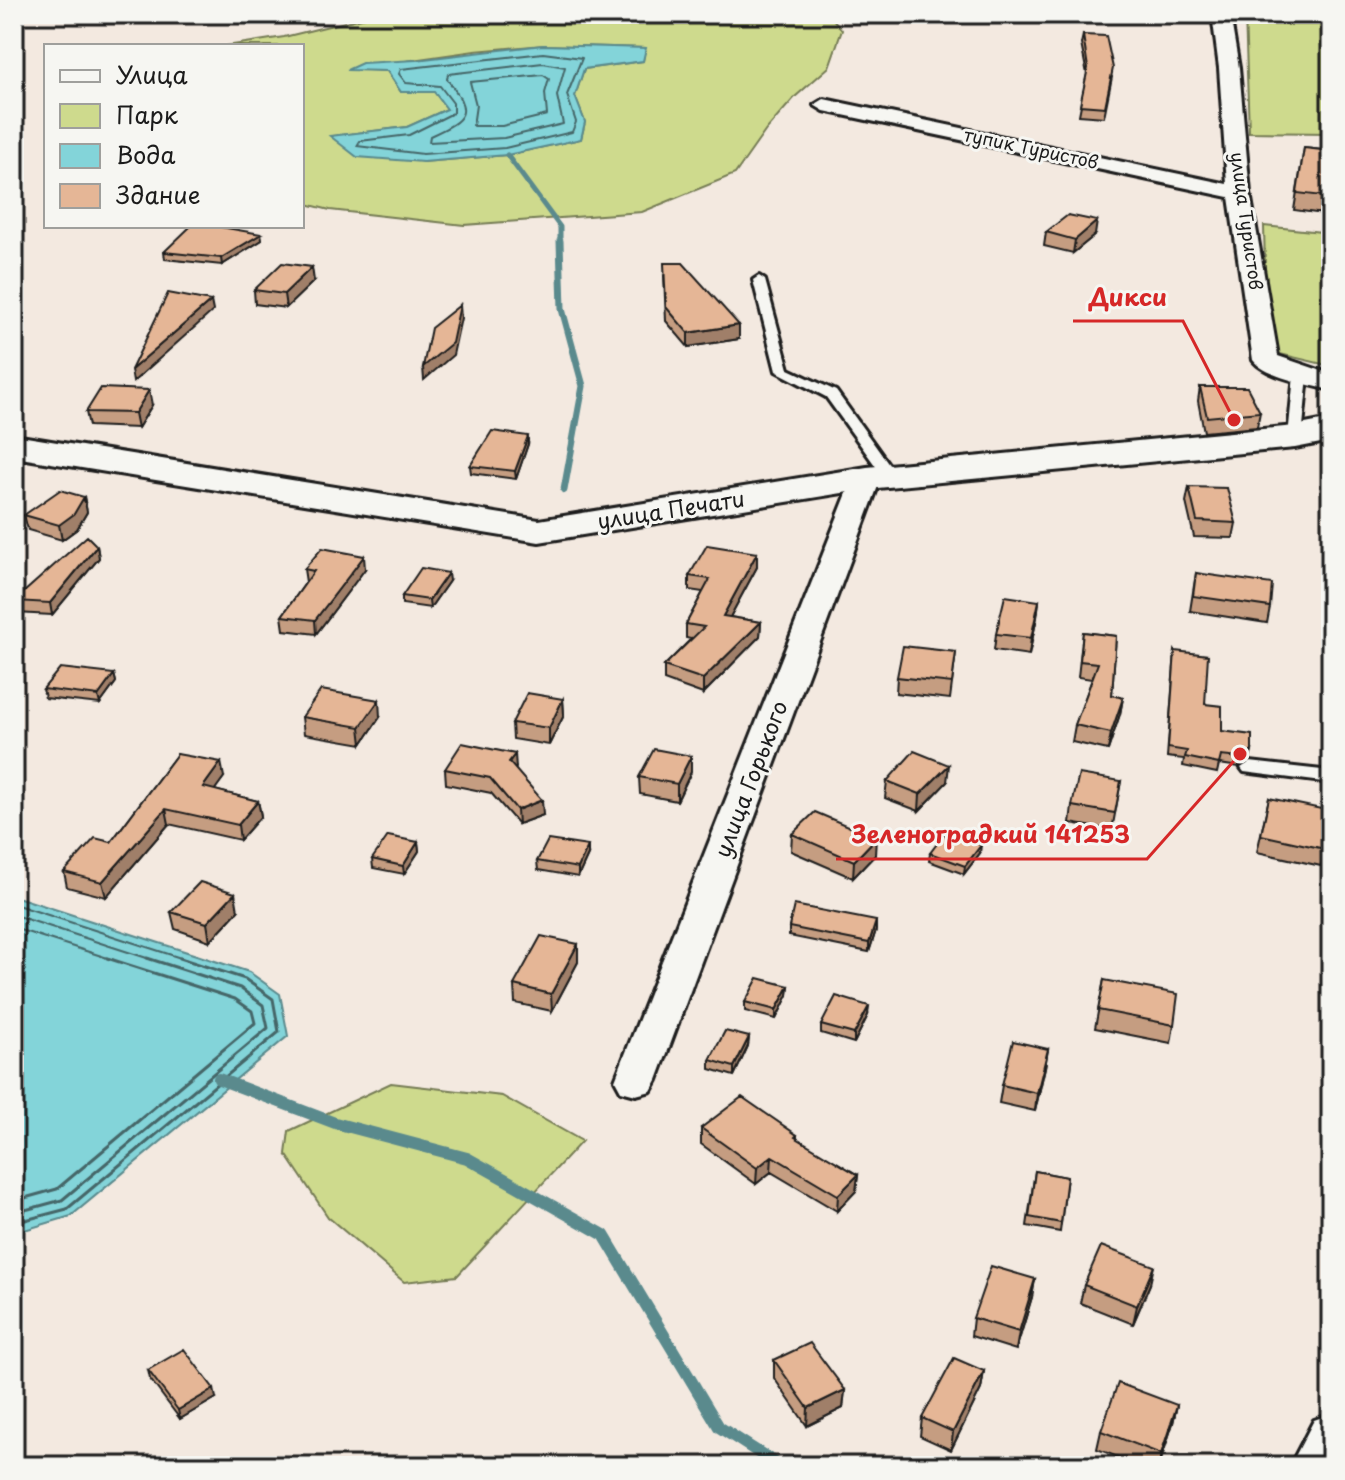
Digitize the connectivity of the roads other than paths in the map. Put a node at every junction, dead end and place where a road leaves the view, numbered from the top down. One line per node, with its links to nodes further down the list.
1 (1221, 14): 3 (street, улица Туристов)
2 (824, 105): 3 (street, тупик Туристов)
3 (1239, 193): 5 (street, улица Туристов)
4 (759, 280): 10 (lane)
5 (1301, 375): 6 (street, улица Туристов); 8 (lane)
6 (1331, 382)
7 (1331, 430): 8 (street, улица Печати)
8 (1295, 437): 10 (street, улица Печати)
9 (14, 446): 10 (street, улица Печати)
10 (878, 477): 13 (street, улица Горького)
11 (1250, 768): 12 (lane)
12 (1331, 777)
13 (636, 1080)
14 (1331, 1435): 15 (street)
15 (1315, 1466)

